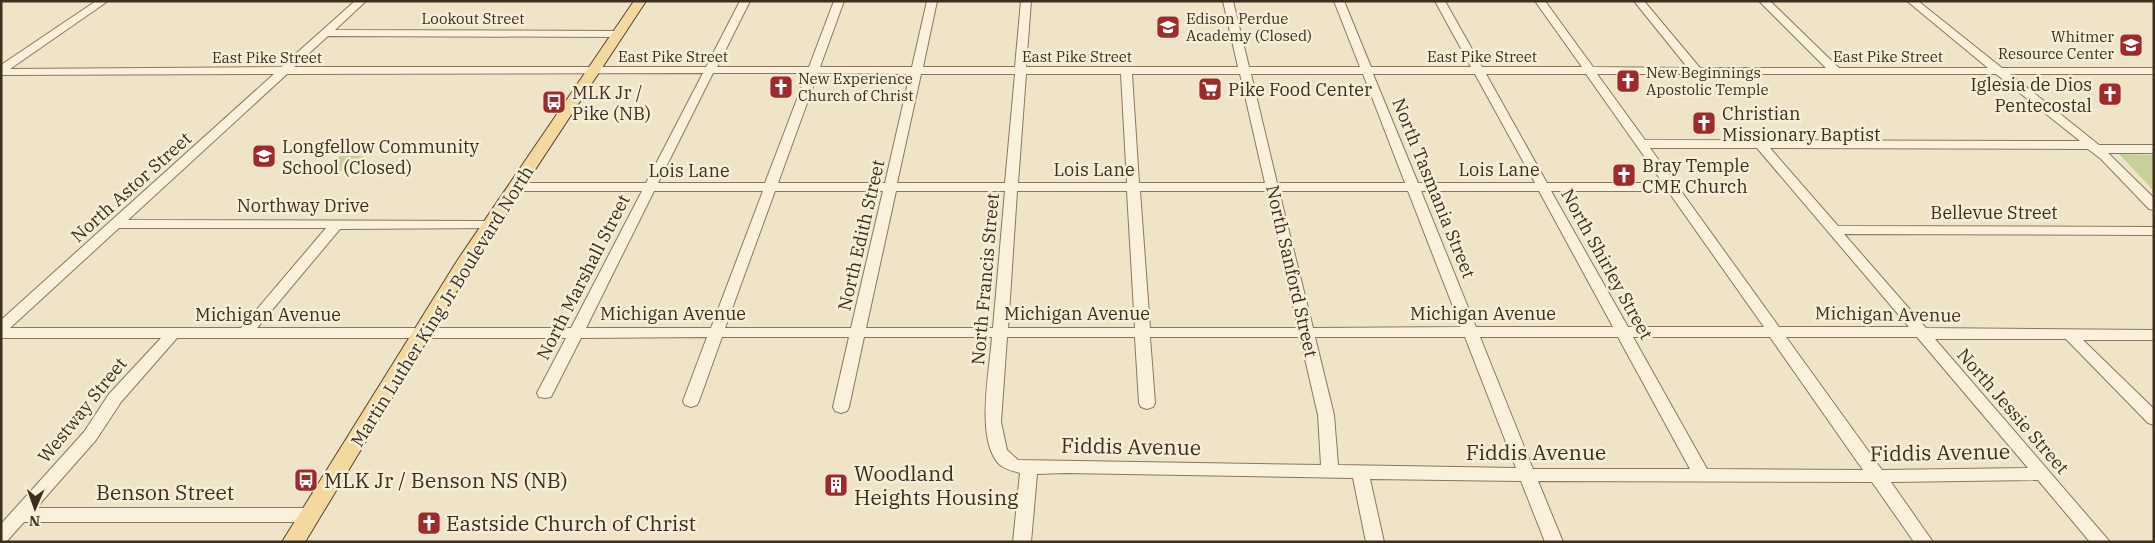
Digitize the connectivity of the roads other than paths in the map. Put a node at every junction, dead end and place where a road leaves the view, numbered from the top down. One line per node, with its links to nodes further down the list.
1 (103, 1): 17 (street)
2 (361, 1): 15 (street, North Astor Street)
3 (640, 1): 16 (main road, Martin Luther King Jr Boulevard North)
4 (745, 1): 19 (street)
5 (839, 1): 20 (street)
6 (932, 1): 21 (street, North Edith Street)
7 (1026, 1): 22 (street)
8 (1228, 1): 24 (street, North Sanford Street)
9 (1339, 1): 25 (street, North Tasmania Street)
10 (1440, 1): 26 (street, North Shirley Street)
11 (1540, 1): 27 (street)
12 (1639, 1): 28 (street)
13 (1764, 1): 29 (street)
14 (1912, 1): 30 (street)
15 (327, 33): 16 (street, Lookout Street); 32 (street, North Astor Street)
16 (618, 34): 18 (main road, Martin Luther King Jr Boulevard North)
17 (1, 71): 32 (street, East Pike Street)
18 (594, 71): 19 (street, East Pike Street); 32 (street, East Pike Street); 37 (main road, Martin Luther King Jr Boulevard North)
19 (709, 71): 20 (street, East Pike Street); 38 (street, North Marshall Street)
20 (813, 71): 21 (street, East Pike Street); 39 (street)
21 (916, 71): 22 (street, East Pike Street); 40 (street, North Edith Street)
22 (1020, 71): 23 (street, East Pike Street); 41 (street, North Francis Street)
23 (1126, 71): 24 (street, East Pike Street); 42 (street)
24 (1245, 71): 25 (street, East Pike Street); 43 (street, North Sanford Street)
25 (1367, 71): 26 (street, East Pike Street); 44 (street, North Tasmania Street)
26 (1478, 71): 27 (street, East Pike Street); 45 (street, North Shirley Street)
27 (1590, 71): 28 (street, East Pike Street); 33 (street)
28 (1697, 71): 29 (street, East Pike Street)
29 (1836, 71): 30 (street, East Pike Street)
30 (2000, 71): 31 (street, East Pike Street); 35 (street)
31 (2154, 71)
32 (284, 72): 48 (street, North Astor Street)
33 (1641, 144): 34 (street); 46 (street)
34 (1760, 144): 35 (street); 51 (street, North Jessie Street)
35 (2094, 147): 36 (street); 47 (street)
36 (2154, 149)
37 (516, 187): 38 (street, Lois Lane); 50 (main road, Martin Luther King Jr Boulevard North)
38 (650, 187): 39 (street, Lois Lane); 58 (street, North Marshall Street)
39 (770, 187): 40 (street, Lois Lane); 59 (street)
40 (890, 187): 41 (street, Lois Lane); 60 (street, North Edith Street)
41 (1011, 187): 42 (street, Lois Lane); 61 (street, North Francis Street)
42 (1134, 187): 43 (street, Lois Lane); 62 (street)
43 (1273, 187): 44 (street, Lois Lane); 54 (street, North Sanford Street)
44 (1413, 187): 45 (street, Lois Lane); 63 (street, North Tasmania Street)
45 (1543, 187): 46 (street, Lois Lane); 64 (street, North Shirley Street)
46 (1672, 187): 65 (street)
47 (2154, 206)
48 (116, 224): 49 (street, Northway Drive); 53 (street, North Astor Street)
49 (337, 224): 50 (street, Northway Drive); 56 (street)
50 (490, 224): 57 (main road, Martin Luther King Jr Boulevard North)
51 (1834, 230): 52 (street, Bellevue Street); 66 (street, North Jessie Street)
52 (2154, 231)
53 (1, 328)
54 (1306, 331): 62 (street, Michigan Avenue); 63 (street, Michigan Avenue); 76 (street, North Sanford Street)
55 (174, 332): 56 (street, Michigan Avenue); 67 (street, Michigan Avenue); 82 (street, Westway Street)
56 (246, 332): 57 (street, Michigan Avenue)
57 (422, 332): 58 (street, Michigan Avenue); 83 (main road, Martin Luther King Jr Boulevard North)
58 (575, 332): 59 (street, Michigan Avenue); 70 (street, North Marshall Street)
59 (716, 332): 60 (street, Michigan Avenue); 71 (street)
60 (858, 332): 61 (street, Michigan Avenue); 73 (street, North Edith Street)
61 (1000, 332): 62 (street, Michigan Avenue); 75 (street, North Francis Street)
62 (1143, 332): 72 (street)
63 (1471, 332): 64 (street, Michigan Avenue); 79 (street, North Tasmania Street)
64 (1623, 332): 65 (street, Michigan Avenue); 80 (street, North Shirley Street)
65 (1774, 332): 66 (street, Michigan Avenue); 81 (street)
66 (1921, 332): 68 (street, Michigan Avenue); 78 (street, North Jessie Street)
67 (1, 333)
68 (2069, 334): 69 (street, Michigan Avenue); 74 (street)
69 (2154, 335)
70 (545, 393)
71 (691, 401)
72 (1147, 403)
73 (841, 407)
74 (2154, 419)
75 (1029, 466): 76 (street, Fiddis Avenue); 86 (street)
76 (1330, 472): 77 (street, Fiddis Avenue)
77 (1360, 473): 79 (street, Fiddis Avenue); 87 (street)
78 (2042, 474): 81 (street, Fiddis Avenue); 90 (street, North Jessie Street)
79 (1528, 475): 80 (street, Fiddis Avenue); 88 (street, North Tasmania Street)
80 (1702, 475): 81 (street, Fiddis Avenue)
81 (1877, 476): 89 (street)
82 (20, 515): 83 (street, Benson Street); 84 (street, Westway Street)
83 (310, 515): 85 (main road, Martin Luther King Jr Boulevard North)
84 (1, 536)
85 (293, 542)
86 (1022, 542)
87 (1375, 542)
88 (1554, 542)
89 (1924, 542)
90 (2101, 542)

